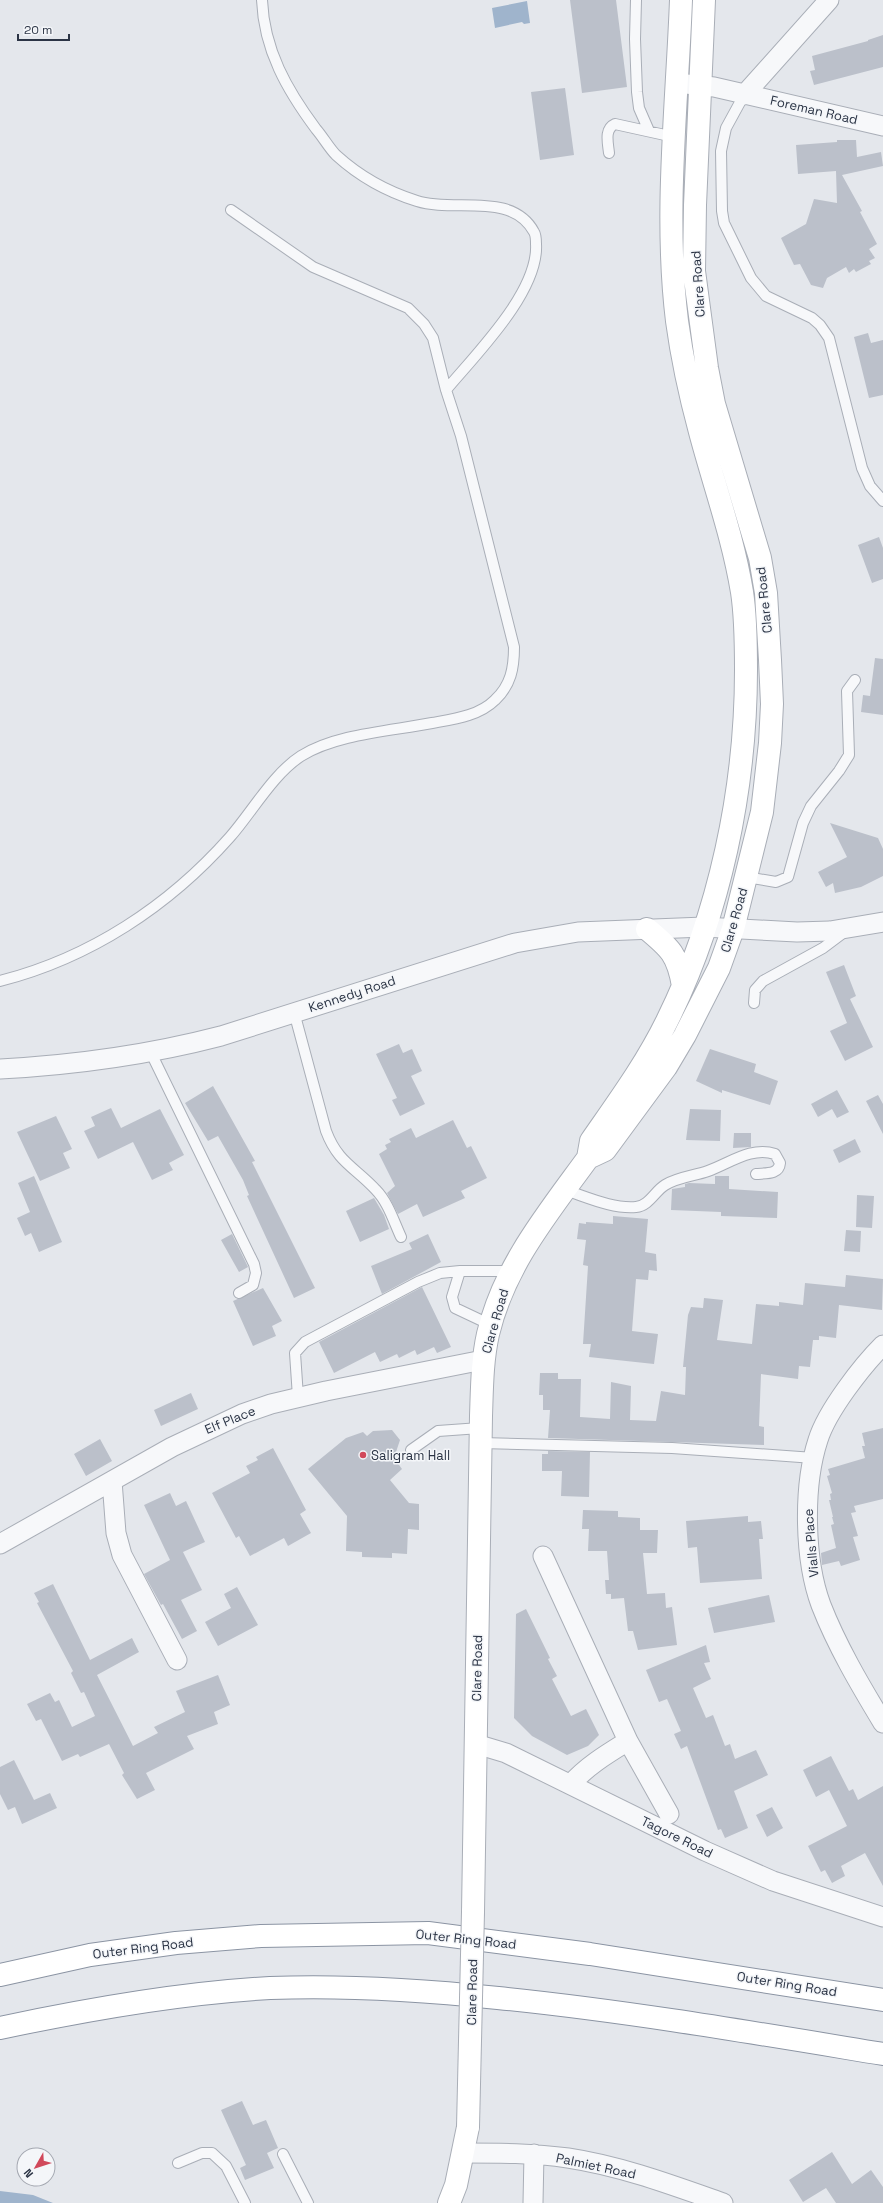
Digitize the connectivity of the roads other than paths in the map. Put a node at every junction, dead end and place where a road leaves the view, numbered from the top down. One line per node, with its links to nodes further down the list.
1 (262, 0): 14 (lane)
2 (636, 0): 10 (lane)
3 (681, 0): 6 (main road, Clare Road)
4 (704, 0): 7 (main road, Clare Road)
5 (829, 0): 8 (street)
6 (677, 83): 7 (street, Foreman Road); 11 (main road, Clare Road)
7 (699, 86): 8 (street, Foreman Road); 17 (main road, Clare Road)
8 (744, 94): 9 (street, Foreman Road); 15 (lane)
9 (883, 126)
10 (649, 131): 11 (lane); 12 (lane)
11 (674, 138): 19 (main road, Clare Road)
12 (608, 153)
13 (231, 210): 14 (lane)
14 (446, 390): 23 (lane)
15 (883, 501)
16 (855, 680): 17 (lane)
17 (746, 877): 22 (main road, Clare Road)
18 (883, 922): 20 (street, Kennedy Road)
19 (704, 927): 21 (street, Kennedy Road); 22 (street, Kennedy Road); 24 (main road, Clare Road)
20 (849, 928): 22 (street, Kennedy Road); 25 (lane)
21 (647, 929): 24 (main road); 26 (street, Kennedy Road)
22 (733, 929): 29 (main road, Clare Road)
23 (0, 981)
24 (683, 986): 29 (main road, Clare Road)
25 (754, 1003)
26 (294, 1012): 27 (street, Kennedy Road); 32 (lane)
27 (150, 1052): 28 (street, Kennedy Road); 35 (lane)
28 (0, 1069)
29 (588, 1158): 31 (main road, Clare Road)
30 (756, 1174): 31 (lane)
31 (565, 1190): 34 (main road, Clare Road)
32 (401, 1237)
33 (460, 1271): 34 (lane); 36 (lane); 39 (lane)
34 (512, 1271): 36 (main road, Clare Road)
35 (239, 1292)
36 (491, 1325): 38 (main road, Clare Road)
37 (883, 1345): 42 (street, Vialls Place)
38 (484, 1360): 39 (street, Elf Place); 40 (main road, Clare Road)
39 (298, 1397): 43 (street, Elf Place)
40 (480, 1436): 41 (lane); 42 (lane); 49 (main road, Clare Road)
41 (410, 1450)
42 (814, 1458): 47 (street, Vialls Place)
43 (112, 1481): 44 (street, Elf Place); 46 (street)
44 (0, 1544)
45 (543, 1556): 48 (street)
46 (177, 1660)
47 (883, 1723)
48 (628, 1741): 50 (street); 51 (street)
49 (476, 1744): 50 (street, Tagore Road); 57 (main road, Clare Road, bridge)
50 (571, 1784): 52 (street, Tagore Road)
51 (670, 1814)
52 (883, 1917)
53 (0, 1975): 54 (main road, Outer Ring Road)
54 (883, 2000)
55 (0, 2028): 56 (main road)
56 (883, 2054)
57 (464, 2153): 59 (street, Palmiet Road); 63 (main road, Clare Road)
58 (283, 2154): 62 (lane)
59 (534, 2154): 64 (street); 65 (street, Palmiet Road)
60 (178, 2163): 61 (lane)
61 (245, 2203)
62 (308, 2203)
63 (448, 2203)
64 (533, 2203)
65 (723, 2203)

